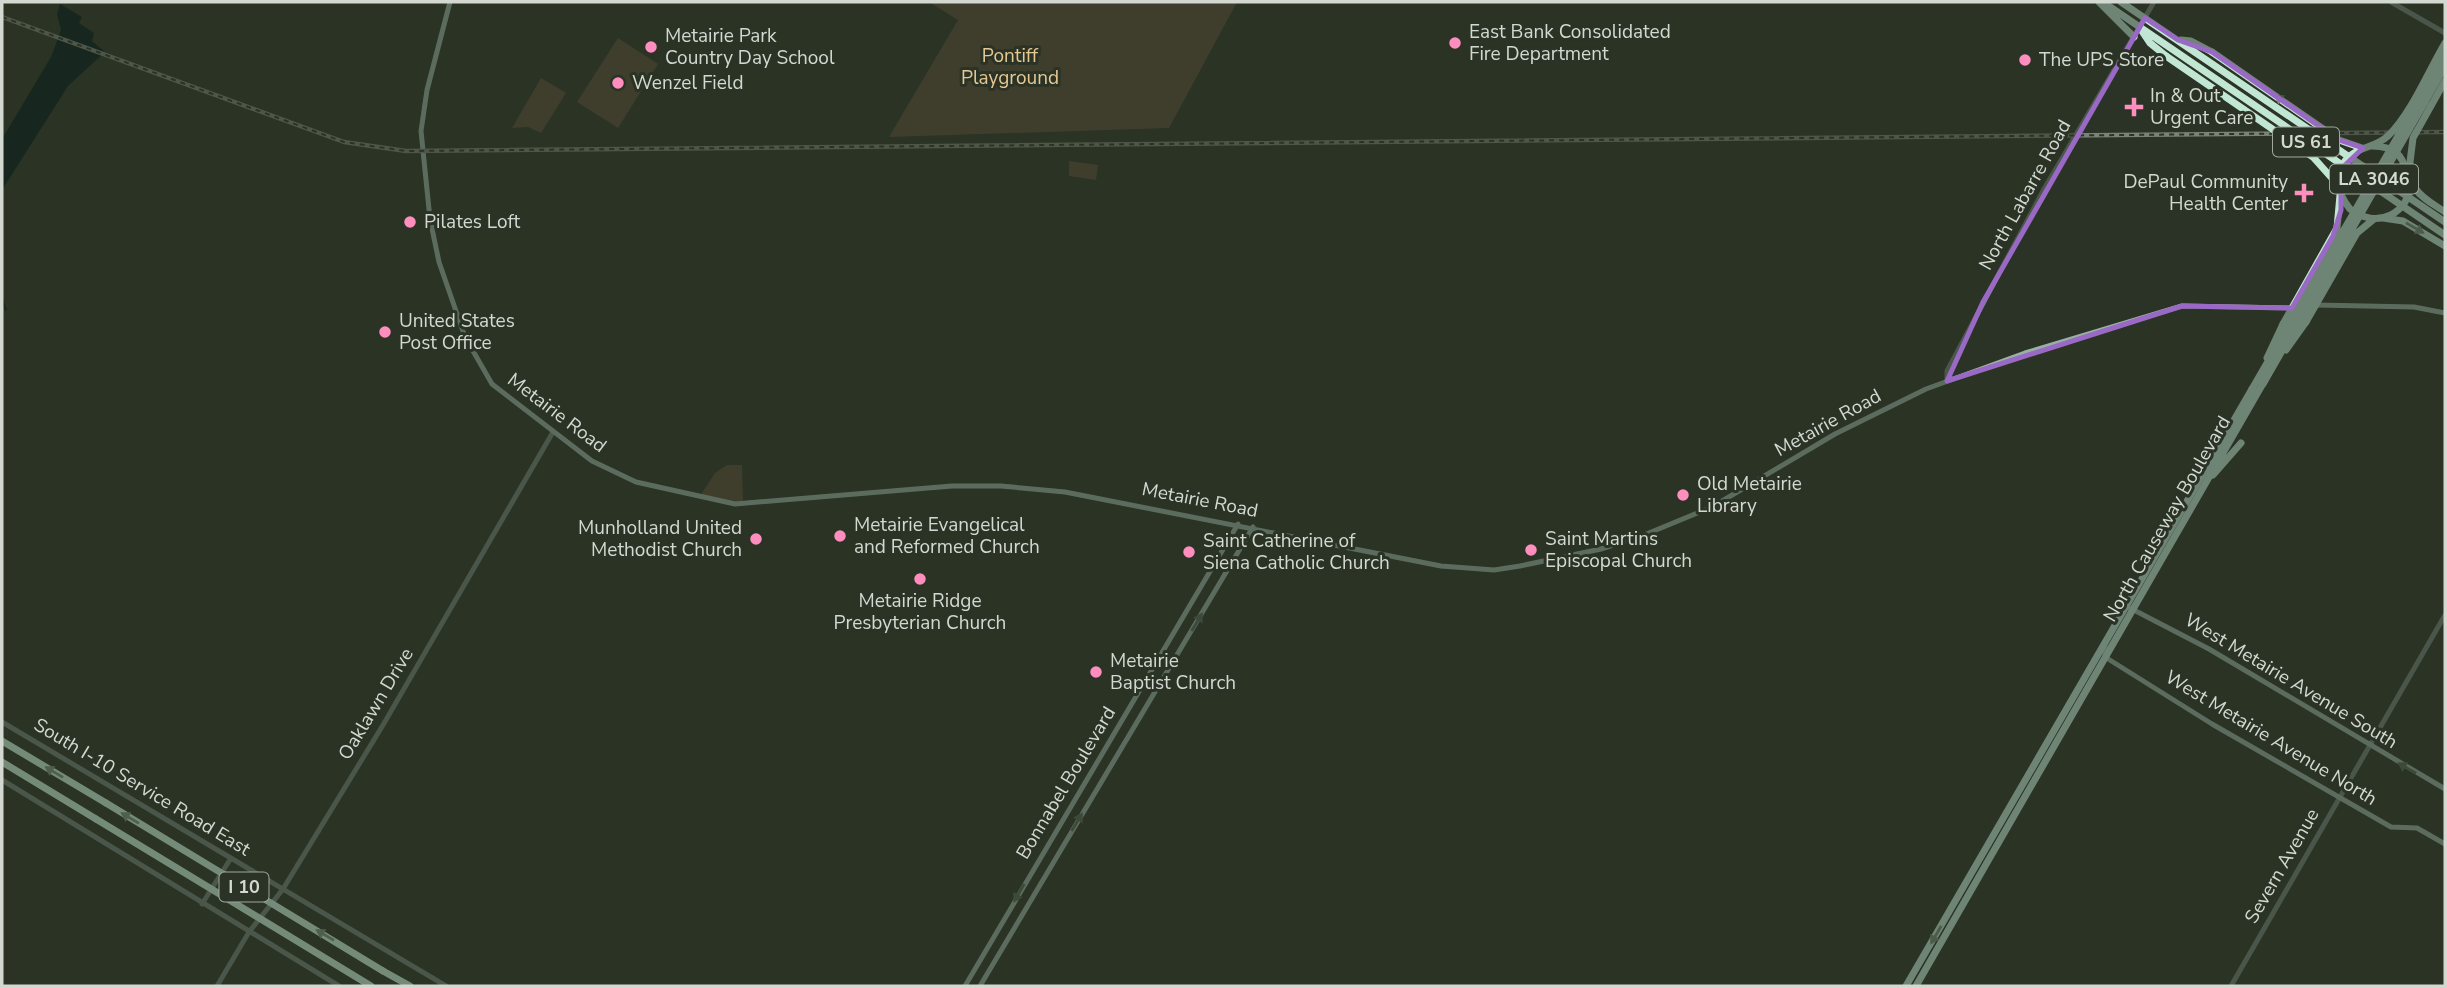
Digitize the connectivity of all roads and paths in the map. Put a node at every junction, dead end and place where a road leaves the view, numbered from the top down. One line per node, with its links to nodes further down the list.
1 (450, 2): 29 (main road, Metairie Road)
2 (2101, 2): 7 (highway, US 61); 9 (highway)
3 (2121, 2): 6 (highway, US 61)
4 (2154, 2): 6 (street, North Labarre Road)
5 (2391, 2): 8 (street)
6 (2145, 18): 7 (street, North Labarre Road); 10 (highway, US 61)
7 (2140, 27): 9 (street, North Labarre Road); 19 (highway, bridge); 23 (highway, US 61)
8 (2445, 33)
9 (2134, 37): 26 (street, North Labarre Road)
10 (2178, 40): 16 (highway, one-way to 10, bridge); 22 (highway, US 61)
11 (2445, 43): 15 (highway, bridge)
12 (2445, 55): 27 (highway, North Causeway Boulevard / LA 3046, bridge)
13 (2445, 67): 27 (highway, North Causeway Boulevard, bridge)
14 (2445, 81): 17 (highway, bridge)
15 (2372, 146): 16 (highway, bridge); 17 (highway, bridge)
16 (2362, 148): 19 (highway, bridge)
17 (2409, 170): 18 (highway, bridge)
18 (2411, 180): 20 (highway); 21 (highway, bridge)
19 (2339, 188): 21 (highway, bridge); 27 (highway, bridge)
20 (2445, 212)
21 (2378, 218): 24 (highway, one-way to 24); 27 (highway, bridge)
22 (2445, 222)
23 (2445, 236)
24 (2445, 246)
25 (2445, 313): 26 (main road, Metairie Road)
26 (1947, 382): 33 (main road, Metairie Road)
27 (2260, 382): 28 (highway, North Causeway Boulevard, bridge)
28 (2255, 391): 31 (highway, North Causeway Boulevard); 35 (highway, North Causeway Boulevard)
29 (553, 432): 32 (main road, Metairie Road); 48 (street, Oaklawn Drive)
30 (2241, 443): 31 (highway)
31 (2207, 480): 34 (highway, North Causeway Boulevard)
32 (1238, 524): 33 (main road, Metairie Road); 56 (main road, Bonnabel Boulevard, one-way to 56)
33 (1253, 527): 57 (main road, Bonnabel Boulevard, one-way to 33)
34 (2134, 608): 35 (main road); 38 (highway, North Causeway Boulevard); 41 (main road, West Metairie Avenue South)
35 (2121, 615): 37 (highway, North Causeway Boulevard)
36 (2445, 615): 41 (street, Severn Avenue)
37 (2109, 636): 38 (main road); 58 (highway, North Causeway Boulevard, one-way to 58)
38 (2105, 657): 45 (main road, West Metairie Avenue North); 59 (highway, North Causeway Boulevard)
39 (2, 722): 47 (street, South I-10 Service Road East)
40 (2, 741): 54 (highway, I 10, one-way to 40, bridge)
41 (2370, 746): 44 (main road, West Metairie Avenue South, one-way to 41); 45 (street, Severn Avenue)
42 (2, 762): 53 (highway, I 10, bridge)
43 (2, 780): 49 (street)
44 (2445, 789)
45 (2339, 798): 46 (main road, West Metairie Avenue North); 60 (street, Severn Avenue)
46 (2445, 844)
47 (230, 858): 48 (street, South I-10 Service Road East); 49 (street)
48 (283, 889): 50 (street, Oaklawn Drive); 55 (street, South I-10 Service Road East)
49 (202, 904): 50 (street)
50 (249, 932): 51 (street, Oaklawn Drive); 52 (street)
51 (217, 986)
52 (339, 986)
53 (371, 986)
54 (410, 986)
55 (446, 986)
56 (965, 986)
57 (980, 986)
58 (1906, 986)
59 (1916, 986)
60 (2231, 986)

